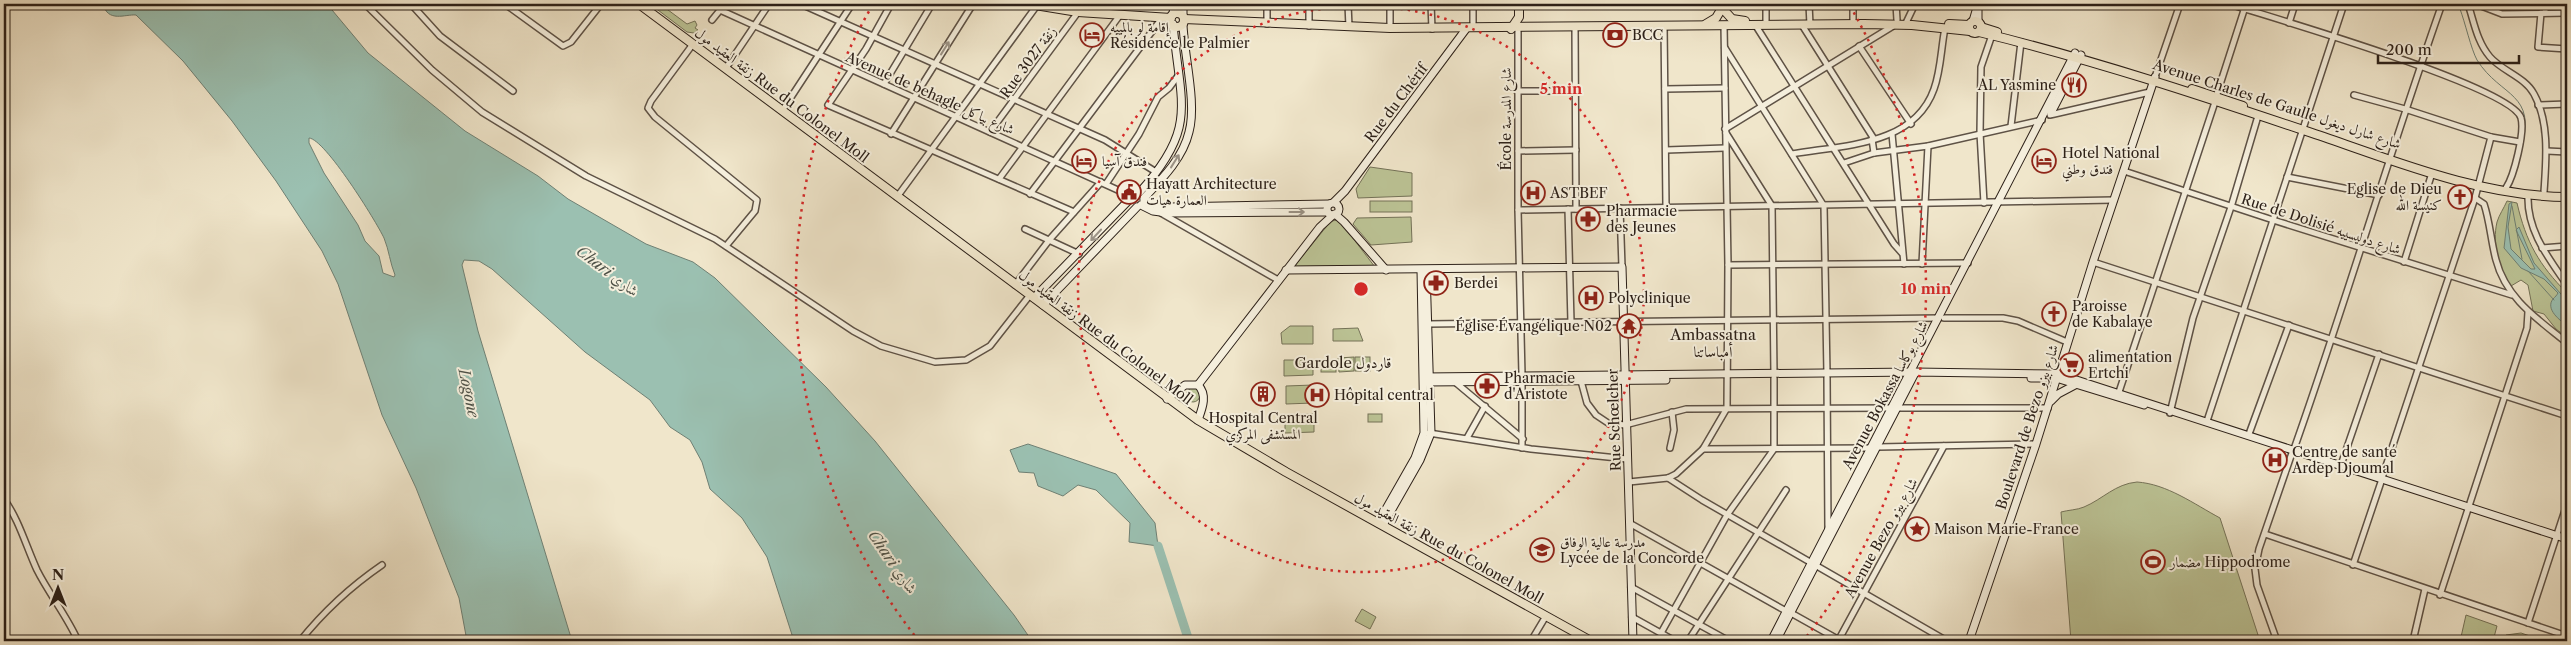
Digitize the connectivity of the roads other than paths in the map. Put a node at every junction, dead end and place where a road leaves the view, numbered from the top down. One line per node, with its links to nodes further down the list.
1 (365, 4): 182 (street)
2 (411, 4): 95 (street)
3 (505, 4): 4 (street)
4 (601, 4)
5 (639, 4): 76 (main road, زنقة العقيد مول Rue du Colonel Moll)
6 (725, 4): 40 (street)
7 (769, 4): 61 (street)
8 (801, 4): 51 (street)
9 (852, 4): 51 (street)
10 (891, 4): 73 (street)
11 (932, 4): 80 (street)
12 (973, 4): 83 (street, one-way to 12)
13 (1035, 4): 41 (main road); 91 (street)
14 (1084, 4): 41 (street, Rue 3027 زنقة)
15 (1174, 4): 47 (street)
16 (1184, 4): 49 (street)
17 (1267, 4): 57 (street)
18 (1309, 4): 62 (street)
19 (1348, 4): 65 (street)
20 (1390, 4): 67 (street)
21 (1432, 4): 69 (street)
22 (1473, 4): 70 (street)
23 (1519, 4): 45 (main road)
24 (1766, 4): 50 (street)
25 (1810, 4): 55 (street)
26 (1853, 4): 52 (street)
27 (1896, 4): 53 (street)
28 (1915, 4): 54 (street)
29 (1978, 4): 64 (street)
30 (2180, 4): 89 (street)
31 (2229, 4): 39 (street)
32 (2295, 4): 56 (street)
33 (2344, 4): 74 (street)
34 (2442, 4): 85 (street)
35 (2468, 4): 104 (street)
36 (2476, 4): 43 (street)
37 (2545, 4): 43 (street)
38 (1721, 6): 50 (main road, Avenue Charles de Gaulle شارع شارل ديغول); 59 (main road, Avenue Charles de Gaulle شارع شارل ديغول)
39 (2245, 6): 56 (street); 101 (street)
40 (720, 10): 48 (street); 61 (street, Avenue de behagle شارع بياكل)
41 (1078, 12): 44 (main road); 102 (street, Rue 3027 زنقة)
42 (2567, 12): 43 (street)
43 (2543, 13): 79 (street)
44 (1120, 15): 46 (main road); 108 (street)
45 (1519, 17): 71 (main road); 71 (main road)
46 (1162, 18): 47 (main road); 115 (street)
47 (1172, 19): 49 (main road); 49 (main road); 88 (street)
48 (712, 20)
49 (1183, 20): 57 (main road, Avenue Charles de Gaulle شارع شارل ديغول); 161 (street, one-way to 49)
50 (1766, 21): 55 (main road, Avenue Charles de Gaulle شارع شارل ديغول)
51 (840, 22): 73 (street); 81 (street)
52 (1853, 22): 53 (main road, Avenue Charles de Gaulle شارع شارل ديغول); 55 (main road, Avenue Charles de Gaulle شارع شارل ديغول)
53 (1896, 22): 54 (main road, Avenue Charles de Gaulle شارع شارل ديغول); 77 (street)
54 (1906, 22): 64 (main road, Avenue Charles de Gaulle شارع شارل ديغول); 68 (main road, Avenue Charles de Gaulle شارع شارل ديغول)
55 (1807, 23): 63 (main road, Avenue Charles de Gaulle شارع شارل ديغول); 84 (street)
56 (2289, 23): 74 (street)
57 (1267, 24): 62 (main road, Avenue Charles de Gaulle شارع شارل ديغول)
58 (1664, 25): 59 (main road, Avenue Charles de Gaulle شارع شارل ديغول); 66 (main road, Avenue Charles de Gaulle شارع شارل ديغول); 94 (street)
59 (1704, 25): 60 (main road, Avenue Charles de Gaulle شارع شارل ديغول)
60 (1724, 25): 63 (main road, Avenue Charles de Gaulle شارع شارل ديغول); 78 (street)
61 (755, 26): 81 (street, Avenue de behagle شارع بياكل); 86 (street)
62 (1309, 26): 65 (main road, Avenue Charles de Gaulle شارع شارل ديغول)
63 (1756, 26): 92 (street)
64 (1975, 26): 68 (main road, Avenue Charles de Gaulle شارع شارل ديغول); 72 (main road, Avenue Charles de Gaulle شارع شارل ديغول); 82 (main road, Avenue Charles de Gaulle شارع شارل ديغول)
65 (1349, 27): 67 (main road, Avenue Charles de Gaulle شارع شارل ديغول)
66 (1575, 27): 71 (main road, Avenue Charles de Gaulle شارع شارل ديغول); 97 (street)
67 (1390, 28): 69 (main road, Avenue Charles de Gaulle شارع شارل ديغول)
68 (1945, 28): 113 (street)
69 (1432, 29): 70 (main road, Avenue Charles de Gaulle شارع شارل ديغول)
70 (1469, 29): 71 (main road, Avenue Charles de Gaulle شارع شارل ديغول); 175 (street, Rue du Chérif)
71 (1519, 29): 96 (street, École شارع المدرسة)
72 (1992, 35): 75 (main road, Avenue Charles de Gaulle شارع شارل ديغول); 119 (street)
73 (872, 36): 80 (street); 87 (street)
74 (2333, 37): 85 (street); 116 (street)
75 (2021, 42): 82 (main road, Avenue Charles de Gaulle شارع شارل ديغول); 114 (street)
76 (693, 44): 86 (main road, زنقة العقيد مول Rue du Colonel Moll); 182 (street)
77 (1859, 46): 84 (street); 113 (street)
78 (1725, 48): 93 (street); 105 (street)
79 (2567, 49)
80 (905, 51): 83 (street); 90 (street)
81 (819, 54): 87 (street, Avenue de behagle شارع بياكل); 107 (street)
82 (2077, 56): 89 (main road, Avenue Charles de Gaulle شارع شارل ديغول); 109 (street, Avenue Bokassa شارع بوكاسا); 112 (street, Avenue Bokassa شارع بوكاسا)
83 (935, 65): 91 (street); 100 (street)
84 (1827, 66): 92 (street); 123 (street)
85 (2420, 66): 106 (street); 124 (street)
86 (726, 68): 107 (main road, زنقة العقيد مول Rue du Colonel Moll)
87 (852, 70): 90 (street, Avenue de behagle شارع بياكل); 120 (street)
88 (1178, 76): 135 (street); 143 (street)
89 (2154, 79): 98 (street, Boulevard de Bezo شارع بيزو); 101 (main road, Avenue Charles de Gaulle شارع شارل ديغول)
90 (884, 84): 100 (street, Avenue de behagle شارع بياكل)
91 (979, 84): 102 (street); 111 (street)
92 (1795, 86): 105 (street); 127 (street)
93 (1725, 88): 94 (street); 117 (street)
94 (1665, 89): 131 (street)
95 (513, 91)
96 (1517, 91): 97 (street); 133 (street, École شارع المدرسة)
97 (1575, 91): 130 (street)
98 (2150, 92): 109 (street); 142 (street, Boulevard de Bezo شارع بيزو)
99 (2354, 95): 106 (street)
100 (914, 97): 111 (street, Avenue de behagle شارع بياكل); 120 (street)
101 (2216, 99): 110 (main road, Avenue Charles de Gaulle شارع شارل ديغول); 116 (main road, Avenue Charles de Gaulle شارع شارل ديغول); 150 (street)
102 (1014, 101): 108 (street); 118 (street, Rue 3027 زنقة)
103 (2567, 104): 104 (street)
104 (2538, 105): 134 (street)
105 (1762, 107): 117 (street); 138 (street)
106 (2405, 109): 122 (street); 139 (street)
107 (782, 110): 156 (main road, زنقة العقيد مول Rue du Colonel Moll)
108 (1048, 114): 115 (street); 126 (street)
109 (2050, 116): 165 (street, Avenue Bokassa شارع بوكاسا)
110 (2258, 116): 116 (main road, Avenue Charles de Gaulle شارع شارل ديغول); 171 (street)
111 (956, 118): 118 (street, Avenue de behagle شارع بياكل); 129 (street)
112 (2042, 120): 114 (street); 165 (street, Avenue Bokassa شارع بوكاسا)
113 (1911, 124): 121 (street)
114 (2011, 126): 119 (street)
115 (1080, 128): 135 (street); 140 (street)
116 (2303, 128): 139 (main road, Avenue Charles de Gaulle شارع شارل ديغول); 145 (street)
117 (1725, 130): 128 (street); 167 (street)
118 (990, 132): 126 (street, Avenue de behagle شارع بياكل)
119 (1980, 133): 125 (street); 164 (street)
120 (892, 134): 129 (street)
121 (1892, 134): 123 (street); 132 (street)
122 (2491, 137): 124 (street); 148 (street)
123 (1873, 139): 127 (street); 137 (street)
124 (2520, 142): 149 (street)
125 (1928, 146): 132 (street); 162 (street)
126 (1023, 147): 140 (street, Avenue de behagle شارع بياكل); 146 (street)
127 (1834, 147): 138 (street); 141 (street)
128 (1725, 148): 131 (street); 170 (street)
129 (933, 150): 146 (street); 156 (street)
130 (1576, 150): 133 (street); 174 (street)
131 (1666, 150): 169 (street)
132 (1895, 150): 137 (street); 163 (street)
133 (1518, 151): 176 (street, École شارع المدرسة)
134 (2547, 151): 136 (street); 151 (street)
135 (1128, 152): 143 (street); 147 (street)
136 (2567, 152)
137 (1874, 153): 141 (street)
138 (1792, 154): 168 (street)
139 (2390, 157): 144 (main road, Avenue Charles de Gaulle شارع شارل ديغول); 148 (main road, Avenue Charles de Gaulle شارع شارل ديغول); 155 (street)
140 (1055, 161): 147 (street, Avenue de behagle شارع بياكل); 153 (street)
141 (1844, 163): 166 (street)
142 (2124, 171): 150 (street, Rue de Dolisié شارع دوليسييه); 160 (street, Boulevard de Bezo شارع بيزو)
143 (1156, 172): 161 (street)
144 (2432, 173): 148 (main road, Avenue Charles de Gaulle شارع شارل ديغول); 189 (street)
145 (2287, 176): 155 (street); 179 (street)
146 (999, 179): 153 (street)
147 (1103, 183): 158 (street, Avenue de behagle شارع بياكل); 177 (street)
148 (2479, 185): 149 (main road, Avenue Charles de Gaulle شارع شارل ديغول); 159 (street)
149 (2507, 190): 154 (main road, Avenue Charles de Gaulle شارع شارل ديغول)
150 (2184, 191): 171 (street, Rue de Dolisié شارع دوليسييه); 204 (street)
151 (2544, 192): 152 (main road, Avenue Charles de Gaulle شارع شارل ديغول); 154 (main road, Avenue Charles de Gaulle شارع شارل ديغول)
152 (2567, 193)
153 (1030, 194): 177 (street)
154 (2524, 194): 157 (main road, Avenue Charles de Gaulle شارع شارل ديغول); 185 (street)
155 (2378, 195): 184 (street)
156 (898, 197): 206 (main road, زنقة العقيد مول Rue du Colonel Moll)
157 (2567, 197)
158 (1130, 198): 161 (street); 161 (street); 187 (street, one-way to 187)
159 (2475, 198): 202 (street); 207 (street)
160 (2114, 200): 165 (street); 188 (street, Boulevard de Bezo شارع بيزو)
161 (1141, 201): 175 (street); 178 (street); 210 (street)
162 (1924, 202): 163 (street); 164 (street); 192 (street)
163 (1897, 203): 166 (street); 186 (street)
164 (1984, 203): 165 (street)
165 (2001, 203): 190 (street, Avenue Bokassa شارع بوكاسا); 213 (street, Avenue Bokassa شارع بوكاسا)
166 (1870, 205): 168 (street); 186 (street)
167 (1772, 206): 168 (street); 170 (street); 194 (street)
168 (1824, 206): 195 (street)
169 (1666, 207): 170 (street); 172 (street)
170 (1728, 207): 193 (street)
171 (2231, 207): 179 (street, Rue de Dolisié شارع دوليسييه); 209 (street)
172 (1620, 208): 174 (street); 196 (street, Rue Schœlcher)
173 (1568, 209): 174 (street); 176 (street); 198 (street)
174 (1576, 209)
175 (1333, 210): 178 (street, one-way to 175); 199 (street, Rue du Chérif); 200 (street)
176 (1518, 210): 197 (street, École شارع المدرسة)
177 (1074, 212): 181 (street)
178 (1160, 213): 203 (street)
179 (2273, 220): 184 (street, Rue de Dolisié شارع دوليسييه); 211 (street)
180 (1025, 229): 181 (street)
181 (1050, 240): 187 (street); 206 (street)
182 (726, 246): 208 (street)
183 (2567, 246): 185 (street)
184 (2361, 248): 189 (street, Rue de Dolisié شارع دوليسييه); 222 (street)
185 (2542, 248): 205 (street)
186 (1902, 253): 191 (street)
187 (1079, 254): 208 (street)
188 (2092, 262): 204 (street); 223 (street, Boulevard de Bezo شارع بيزو)
189 (2404, 262): 202 (street, Rue de Dolisié شارع دوليسييه)
190 (1968, 263): 192 (street); 213 (street, Avenue Bokassa شارع بوكاسا)
191 (1904, 264): 192 (street); 195 (street)
192 (1922, 264)
193 (1728, 265): 194 (street); 215 (street)
194 (1772, 266): 195 (street); 216 (street)
195 (1826, 266): 217 (street)
196 (1622, 267): 198 (street); 214 (street, Rue Schœlcher)
197 (1519, 268): 198 (street); 201 (street); 219 (street, École شارع المدرسة)
198 (1570, 268): 218 (street)
199 (1286, 270): 200 (street); 203 (street, Rue du Chérif)
200 (1386, 270): 201 (street)
201 (1424, 270): 220 (street); 234 (street)
202 (2448, 276): 207 (street, Rue de Dolisié شارع دوليسييه); 226 (street)
203 (1278, 280): 238 (street, Rue du Chérif)
204 (2154, 281): 209 (street); 239 (street)
205 (2567, 284)
206 (1015, 285): 208 (main road, زنقة العقيد مول Rue du Colonel Moll)
207 (2512, 295): 212 (street)
208 (1032, 296): 210 (main road, زنقة العقيد مول Rue du Colonel Moll)
209 (2200, 296): 211 (street); 248 (street)
210 (1043, 305): 241 (main road, زنقة العقيد مول Rue du Colonel Moll)
211 (2243, 310): 221 (street); 252 (street)
212 (2528, 312): 224 (street); 240 (street)
213 (1941, 318): 217 (street); 223 (street); 227 (street, Avenue Bokassa شارع بوكاسا)
214 (1623, 321): 215 (street); 218 (street); 233 (street, Rue Schœlcher)
215 (1728, 321): 216 (street); 231 (street)
216 (1772, 321): 217 (street); 229 (street)
217 (1827, 321): 228 (street)
218 (1571, 322): 219 (street)
219 (1521, 323): 220 (street); 232 (street, École شارع المدرسة)
220 (1428, 324): 234 (street)
221 (2289, 325): 222 (street); 255 (street)
222 (2332, 340): 225 (street); 266 (street)
223 (2067, 342): 230 (street, Boulevard de Bezo شارع بيزو)
224 (2567, 343)
225 (2379, 354): 226 (street); 268 (street)
226 (2418, 367): 240 (street); 270 (street)
227 (1912, 374): 228 (street); 230 (street); 246 (street, Avenue Bokassa شارع بوكاسا)
228 (1827, 375): 229 (street); 245 (street)
229 (1774, 376): 231 (street); 247 (street)
230 (2057, 376): 237 (street); 239 (street); 242 (street, Boulevard de Bezo شارع بيزو)
231 (1728, 377): 233 (street); 244 (street)
232 (1522, 378): 233 (street); 234 (street); 235 (street); 236 (street); 257 (street, École شارع المدرسة)
233 (1624, 378): 235 (street); 253 (street, Rue Schœlcher)
234 (1427, 379): 236 (street); 254 (street)
235 (1581, 381): 253 (street)
236 (1456, 382): 243 (street)
237 (2076, 384): 242 (street); 248 (street)
238 (1198, 385): 241 (street); 251 (street)
239 (2119, 392): 248 (street)
240 (2506, 396): 250 (street); 275 (street)
241 (1167, 398): 251 (main road, زنقة العقيد مول Rue du Colonel Moll)
242 (2049, 405): 246 (street); 258 (street, Boulevard de Bezo شارع بيزو)
243 (1485, 406): 256 (street); 257 (street)
244 (1727, 408): 247 (street); 249 (street); 264 (street)
245 (1828, 408): 246 (street); 247 (street); 263 (street)
246 (1895, 408): 260 (street, Avenue Bokassa شارع بوكاسا)
247 (1774, 409): 265 (street)
248 (2170, 411): 252 (street); 266 (street)
249 (1672, 412): 253 (street); 262 (street)
250 (2567, 416)
251 (1198, 420): 277 (main road, زنقة العقيد مول Rue du Colonel Moll)
252 (2207, 421): 255 (street)
253 (1626, 425): 267 (street, Rue Schœlcher)
254 (1427, 433): 256 (street); 277 (street)
255 (2249, 434): 266 (street)
256 (1467, 438): 261 (street)
257 (1523, 439): 261 (street, École شارع المدرسة)
258 (2036, 444): 259 (street); 316 (street, Boulevard de Bezo شارع بيزو)
259 (1944, 446): 260 (street); 292 (street, Avenue Bezo شارع بيزو)
260 (1874, 447): 263 (street); 279 (street, Avenue Bokassa شارع بوكاسا); 287 (street, Avenue Bokassa شارع بوكاسا)
261 (1522, 448): 267 (street)
262 (1670, 448)
263 (1828, 448): 265 (street); 279 (street)
264 (1703, 449): 265 (street); 269 (street)
265 (1774, 449): 276 (street)
266 (2293, 451): 268 (street); 270 (street); 281 (street)
267 (1627, 459): 271 (street, Rue Schœlcher)
268 (2341, 465): 270 (street)
269 (1668, 478): 271 (street); 276 (street)
270 (2382, 480): 275 (street); 288 (street)
271 (1629, 482): 278 (street, Rue Schœlcher)
272 (1786, 490): 280 (street)
273 (4, 499): 303 (street)
274 (2567, 504): 282 (street)
275 (2469, 509): 282 (street); 293 (street)
276 (1728, 515): 280 (street); 285 (street)
277 (1380, 524): 296 (main road, زنقة العقيد مول Rue du Colonel Moll)
278 (1631, 524): 285 (street); 290 (street, Rue Schœlcher)
279 (1828, 530): 287 (street, Avenue Bokassa شارع بوكاسا)
280 (1759, 532): 287 (street); 289 (street)
281 (2265, 534): 288 (street); 317 (street)
282 (2556, 538): 283 (street); 284 (street); 298 (street)
283 (2567, 540)
284 (2567, 544)
285 (1701, 562): 289 (street); 294 (street)
286 (382, 565): 304 (street)
287 (1813, 565): 292 (street); 295 (street, Avenue Bokassa شارع بوكاسا)
288 (2353, 565): 291 (street)
289 (1730, 578): 295 (street); 299 (street)
290 (1631, 587): 294 (street); 297 (street, Rue Schœlcher)
291 (2425, 590): 293 (street); 318 (street)
292 (1864, 594): 314 (street, Avenue Bezo شارع بيزو); 315 (street)
293 (2440, 595): 298 (street)
294 (1673, 610): 299 (street); 301 (street)
295 (1789, 612): 312 (street, Avenue Bokassa شارع بوكاسا); 313 (street, Avenue Bokassa شارع بوكاسا); 314 (street)
296 (1546, 616): 305 (street); 306 (main road, زنقة العقيد مول Rue du Colonel Moll)
297 (1631, 617): 300 (street, Rue Schœlcher); 301 (street)
298 (2528, 623): 302 (street)
299 (1698, 624): 310 (street); 311 (street)
300 (1632, 631): 307 (street, Rue Schœlcher); 308 (street, Rue Schœlcher)
301 (1660, 633): 309 (street)
302 (2567, 636)
303 (78, 641)
304 (300, 641)
305 (1531, 641)
306 (1591, 641)
307 (1628, 641)
308 (1633, 641)
309 (1675, 641)
310 (1688, 641)
311 (1729, 641)
312 (1771, 641)
313 (1776, 641)
314 (1839, 641)
315 (1947, 641)
316 (1969, 641)
317 (2277, 641)
318 (2413, 641)

